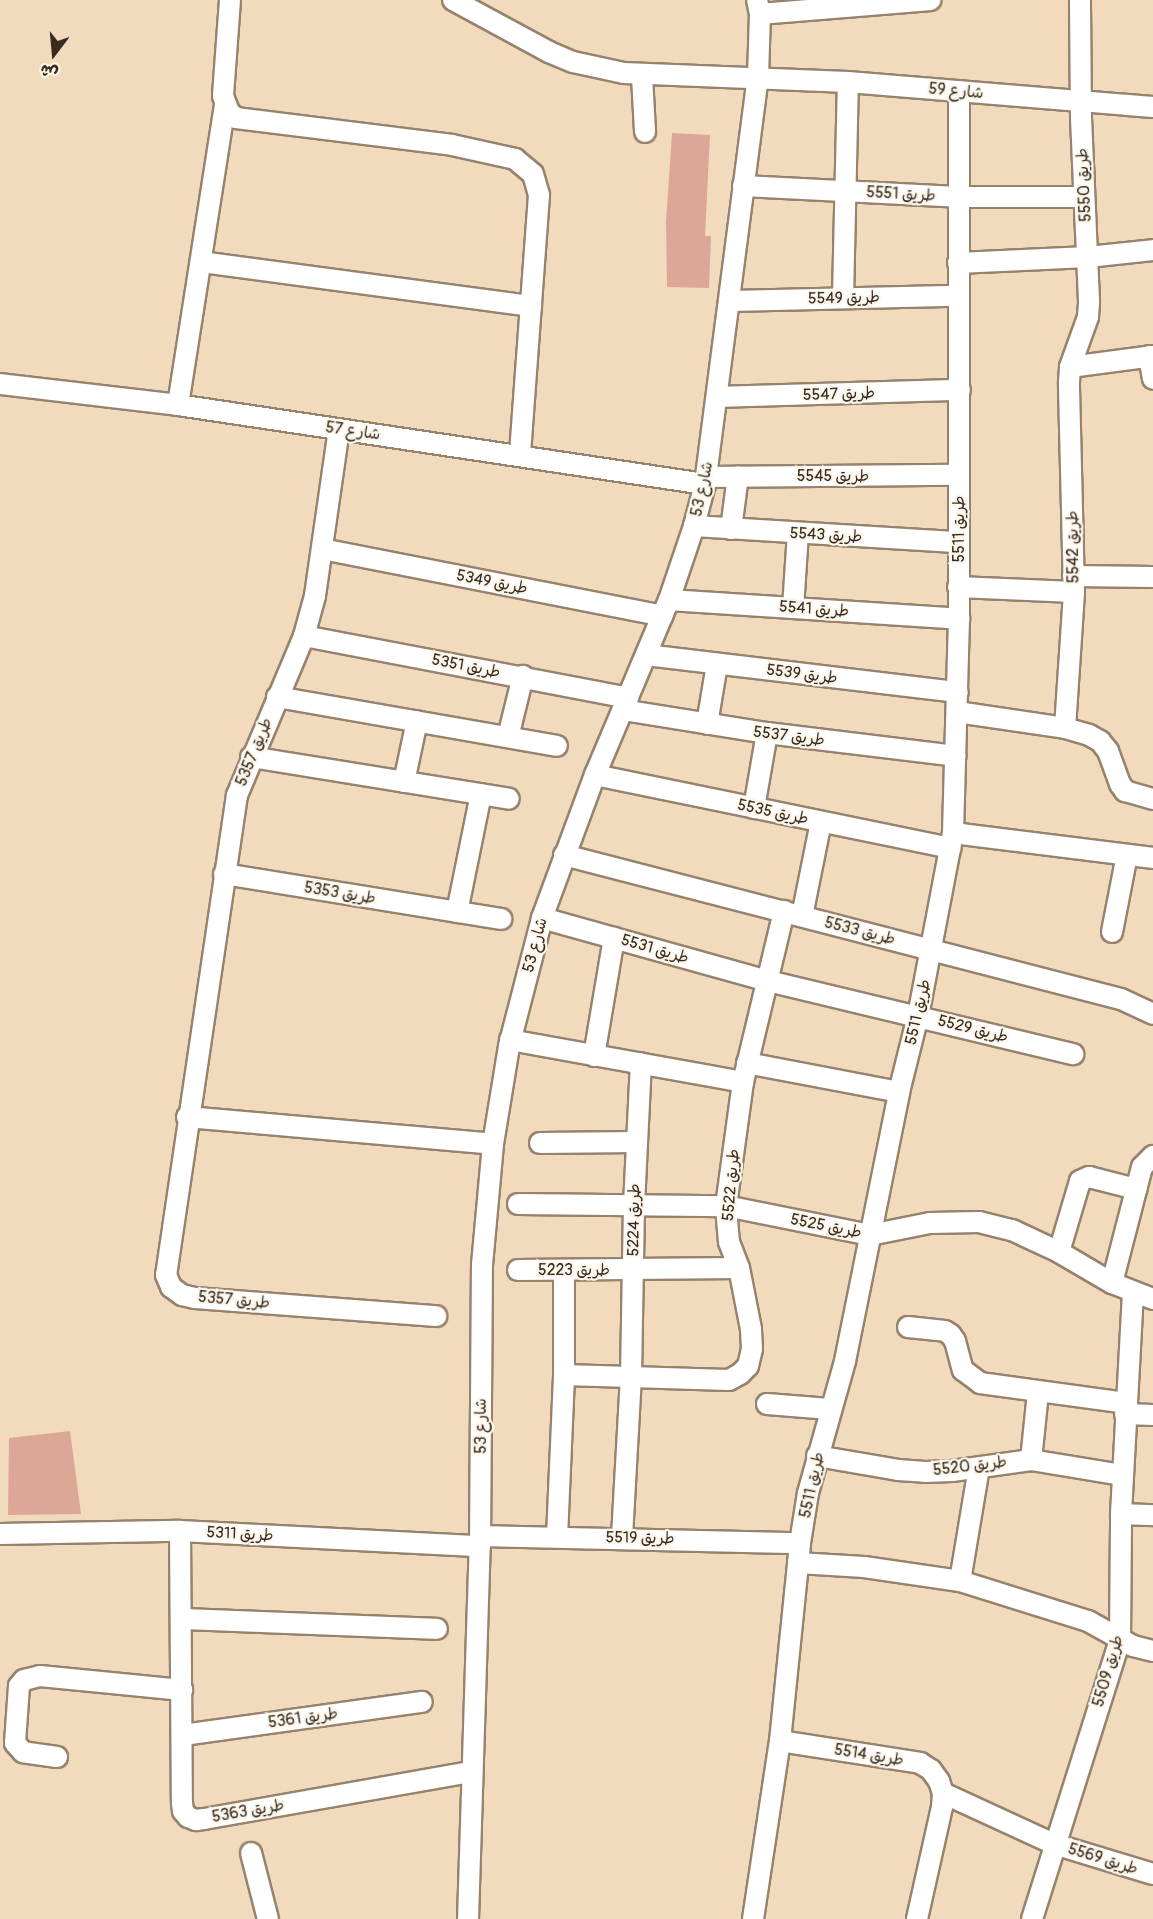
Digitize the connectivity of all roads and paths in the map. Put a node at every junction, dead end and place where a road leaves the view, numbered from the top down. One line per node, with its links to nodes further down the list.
1 (230, 0): 11 (street)
2 (453, 0): 6 (street, شارع 59)
3 (930, 0): 5 (street)
4 (1080, 0): 10 (street, طريق 5550)
5 (758, 7): 7 (street, شارع 53)
6 (642, 75): 7 (street, شارع 59); 13 (street)
7 (758, 77): 8 (street, شارع 59); 14 (street, شارع 53)
8 (848, 82): 9 (street, شارع 59); 15 (street, طريق 5551)
9 (959, 91): 10 (street, شارع 59); 16 (street, طريق 5511)
10 (1080, 101): 12 (street, شارع 59); 17 (street, طريق 5550)
11 (225, 105): 20 (street); 25 (street)
12 (1153, 107)
13 (645, 132)
14 (743, 186): 15 (street, طريق 5551); 24 (street, شارع 53)
15 (844, 191): 16 (street, طريق 5551); 23 (street, طريق 5551)
16 (958, 197): 17 (street, طريق 5551); 21 (street, طريق 5511)
17 (1084, 197): 19 (street, طريق 5550)
18 (1153, 250): 19 (street)
19 (1088, 257): 21 (street); 27 (street, طريق 5550)
20 (201, 262): 25 (street); 32 (street)
21 (958, 263): 22 (street, طريق 5511)
22 (958, 296): 23 (street, طريق 5549); 30 (street, طريق 5511)
23 (843, 298): 24 (street, طريق 5549)
24 (730, 301): 31 (street, شارع 53)
25 (531, 306): 34 (street)
26 (1151, 356): 27 (street); 28 (street)
27 (1070, 367): 44 (street, طريق 5542)
28 (1153, 379)
29 (0, 384): 32 (street, شارع 57)
30 (960, 390): 31 (street, طريق 5547); 35 (street, طريق 5511)
31 (717, 397): 37 (street, شارع 53)
32 (178, 405): 33 (street, شارع 57)
33 (339, 429): 34 (street, شارع 57); 42 (street, طريق 5357)
34 (520, 455): 37 (street, شارع 57)
35 (959, 475): 36 (street, طريق 5545); 41 (street, طريق 5511)
36 (738, 476): 37 (street, طريق 5545); 39 (street)
37 (706, 480): 38 (street, شارع 53)
38 (694, 526): 39 (street, طريق 5543); 46 (street, شارع 53)
39 (731, 529): 40 (street, طريق 5543)
40 (798, 533): 41 (street, طريق 5543); 47 (street)
41 (959, 542): 45 (street, طريق 5511)
42 (322, 549): 46 (street, طريق 5349); 49 (street, طريق 5357)
43 (1153, 577): 44 (street)
44 (1073, 584): 45 (street); 58 (street, طريق 5542)
45 (958, 587): 48 (street, طريق 5511)
46 (665, 608): 47 (street, طريق 5541); 50 (street, شارع 53)
47 (793, 608): 48 (street, طريق 5541)
48 (959, 619): 54 (street, طريق 5511)
49 (304, 636): 52 (street, طريق 5351); 53 (street, طريق 5357)
50 (646, 655): 51 (street, طريق 5539); 55 (street, شارع 53)
51 (717, 664): 54 (street, طريق 5539); 57 (street)
52 (523, 676): 55 (street, طريق 5351); 60 (street)
53 (277, 697): 56 (street); 63 (street, طريق 5357)
54 (958, 702): 58 (street); 62 (street, طريق 5511)
55 (625, 704): 57 (street, طريق 5537); 64 (street, شارع 53)
56 (417, 721): 60 (street); 65 (street)
57 (707, 724): 59 (street, طريق 5537)
58 (1065, 728): 68 (street)
59 (767, 734): 62 (street, طريق 5537); 69 (street)
60 (508, 737): 61 (street)
61 (557, 746)
62 (956, 756): 71 (street, طريق 5511)
63 (251, 757): 65 (street); 75 (street, طريق 5357)
64 (595, 775): 69 (street, طريق 5535); 72 (street, شارع 53)
65 (404, 782): 66 (street)
66 (481, 794): 67 (street); 76 (street)
67 (509, 799)
68 (1153, 799)
69 (754, 808): 70 (street, طريق 5535)
70 (821, 822): 71 (street, طريق 5535); 77 (street, طريق 5522)
71 (952, 841): 73 (street, طريق 5535); 82 (street, طريق 5511)
72 (564, 855): 77 (street, طريق 5533); 78 (street, شارع 53)
73 (1127, 855): 74 (street, طريق 5535); 80 (street)
74 (1153, 858)
75 (224, 874): 76 (street, طريق 5353); 92 (street, طريق 5357)
76 (457, 912): 79 (street, طريق 5353)
77 (793, 914): 82 (street, طريق 5533); 83 (street, طريق 5522)
78 (542, 918): 81 (street, طريق 5531); 86 (street, شارع 53)
79 (501, 919)
80 (1112, 932)
81 (614, 938): 83 (street, طريق 5531); 88 (street)
82 (932, 949): 84 (street, طريق 5533); 85 (street, طريق 5511)
83 (768, 981): 85 (street, طريق 5529); 90 (street, طريق 5522)
84 (1153, 1014)
85 (918, 1016): 87 (street, طريق 5529); 91 (street, طريق 5511)
86 (510, 1040): 88 (street); 95 (street, شارع 53)
87 (1073, 1054)
88 (594, 1056): 89 (street)
89 (641, 1063): 90 (street); 93 (street, طريق 5224)
90 (745, 1072): 91 (street); 100 (street, طريق 5522)
91 (899, 1092): 101 (street, طريق 5511)
92 (187, 1116): 95 (street); 110 (street, طريق 5357)
93 (637, 1142): 94 (street); 99 (street, طريق 5224)
94 (540, 1143)
95 (492, 1144): 129 (street, شارع 53)
96 (1153, 1156): 97 (street)
97 (1136, 1189): 102 (street); 107 (street)
98 (518, 1204): 99 (street, طريق 5525)
99 (633, 1205): 100 (street, طريق 5525); 106 (street, طريق 5224)
100 (726, 1206): 101 (street, طريق 5525); 103 (street, طريق 5522)
101 (870, 1235): 102 (street, طريق 5525); 117 (street, طريق 5511)
102 (1059, 1252): 107 (street, طريق 5525)
103 (739, 1268): 106 (street, طريق 5223); 113 (street, طريق 5522)
104 (518, 1270): 105 (street, طريق 5223)
105 (564, 1270): 106 (street, طريق 5223); 112 (street)
106 (634, 1271): 113 (street, طريق 5224)
107 (1112, 1283): 108 (street, طريق 5525)
108 (1133, 1292): 109 (street, طريق 5525); 116 (street, طريق 5509)
109 (1153, 1299)
110 (436, 1316)
111 (908, 1327): 114 (street)
112 (564, 1375): 113 (street); 127 (street)
113 (631, 1377): 128 (street, طريق 5224)
114 (1038, 1392): 116 (street); 120 (street)
115 (767, 1404): 117 (street)
116 (1126, 1408): 118 (street); 122 (street, طريق 5509)
117 (830, 1409): 119 (street, طريق 5511)
118 (1153, 1415)
119 (817, 1456): 121 (street, طريق 5520); 130 (street, طريق 5511)
120 (1030, 1460): 121 (street, طريق 5520); 122 (street, طريق 5520)
121 (979, 1468): 131 (street)
122 (1123, 1475): 123 (street, طريق 5509)
123 (1121, 1514): 124 (street); 134 (street, طريق 5509)
124 (1153, 1515)
125 (180, 1531): 126 (street, طريق 5311); 129 (street, طريق 5311); 132 (street, طريق 5363)
126 (0, 1534)
127 (557, 1537): 128 (street, طريق 5519); 129 (street, طريق 5519)
128 (622, 1537): 130 (street, طريق 5519)
129 (480, 1541): 141 (street, شارع 53)
130 (799, 1553): 131 (street, طريق 5519); 139 (street, طريق 5511)
131 (960, 1581): 134 (street, طريق 5519)
132 (181, 1618): 133 (street); 136 (street, طريق 5363)
133 (437, 1629)
134 (1120, 1640): 135 (street, طريق 5519); 143 (street, طريق 5509)
135 (1153, 1651)
136 (182, 1690): 138 (street, طريق 5363); 140 (street)
137 (423, 1702): 138 (street, طريق 5361)
138 (183, 1735): 141 (street, طريق 5363)
139 (780, 1741): 142 (street, طريق 5514); 148 (street, طريق 5511)
140 (57, 1757)
141 (471, 1772): 147 (street, شارع 53)
142 (943, 1793): 143 (street); 149 (street)
143 (1053, 1844): 145 (street, طريق 5569); 150 (street, طريق 5509)
144 (251, 1853): 146 (street)
145 (1153, 1874)
146 (268, 1919)
147 (468, 1919)
148 (753, 1919)
149 (917, 1919)
150 (1032, 1919)

